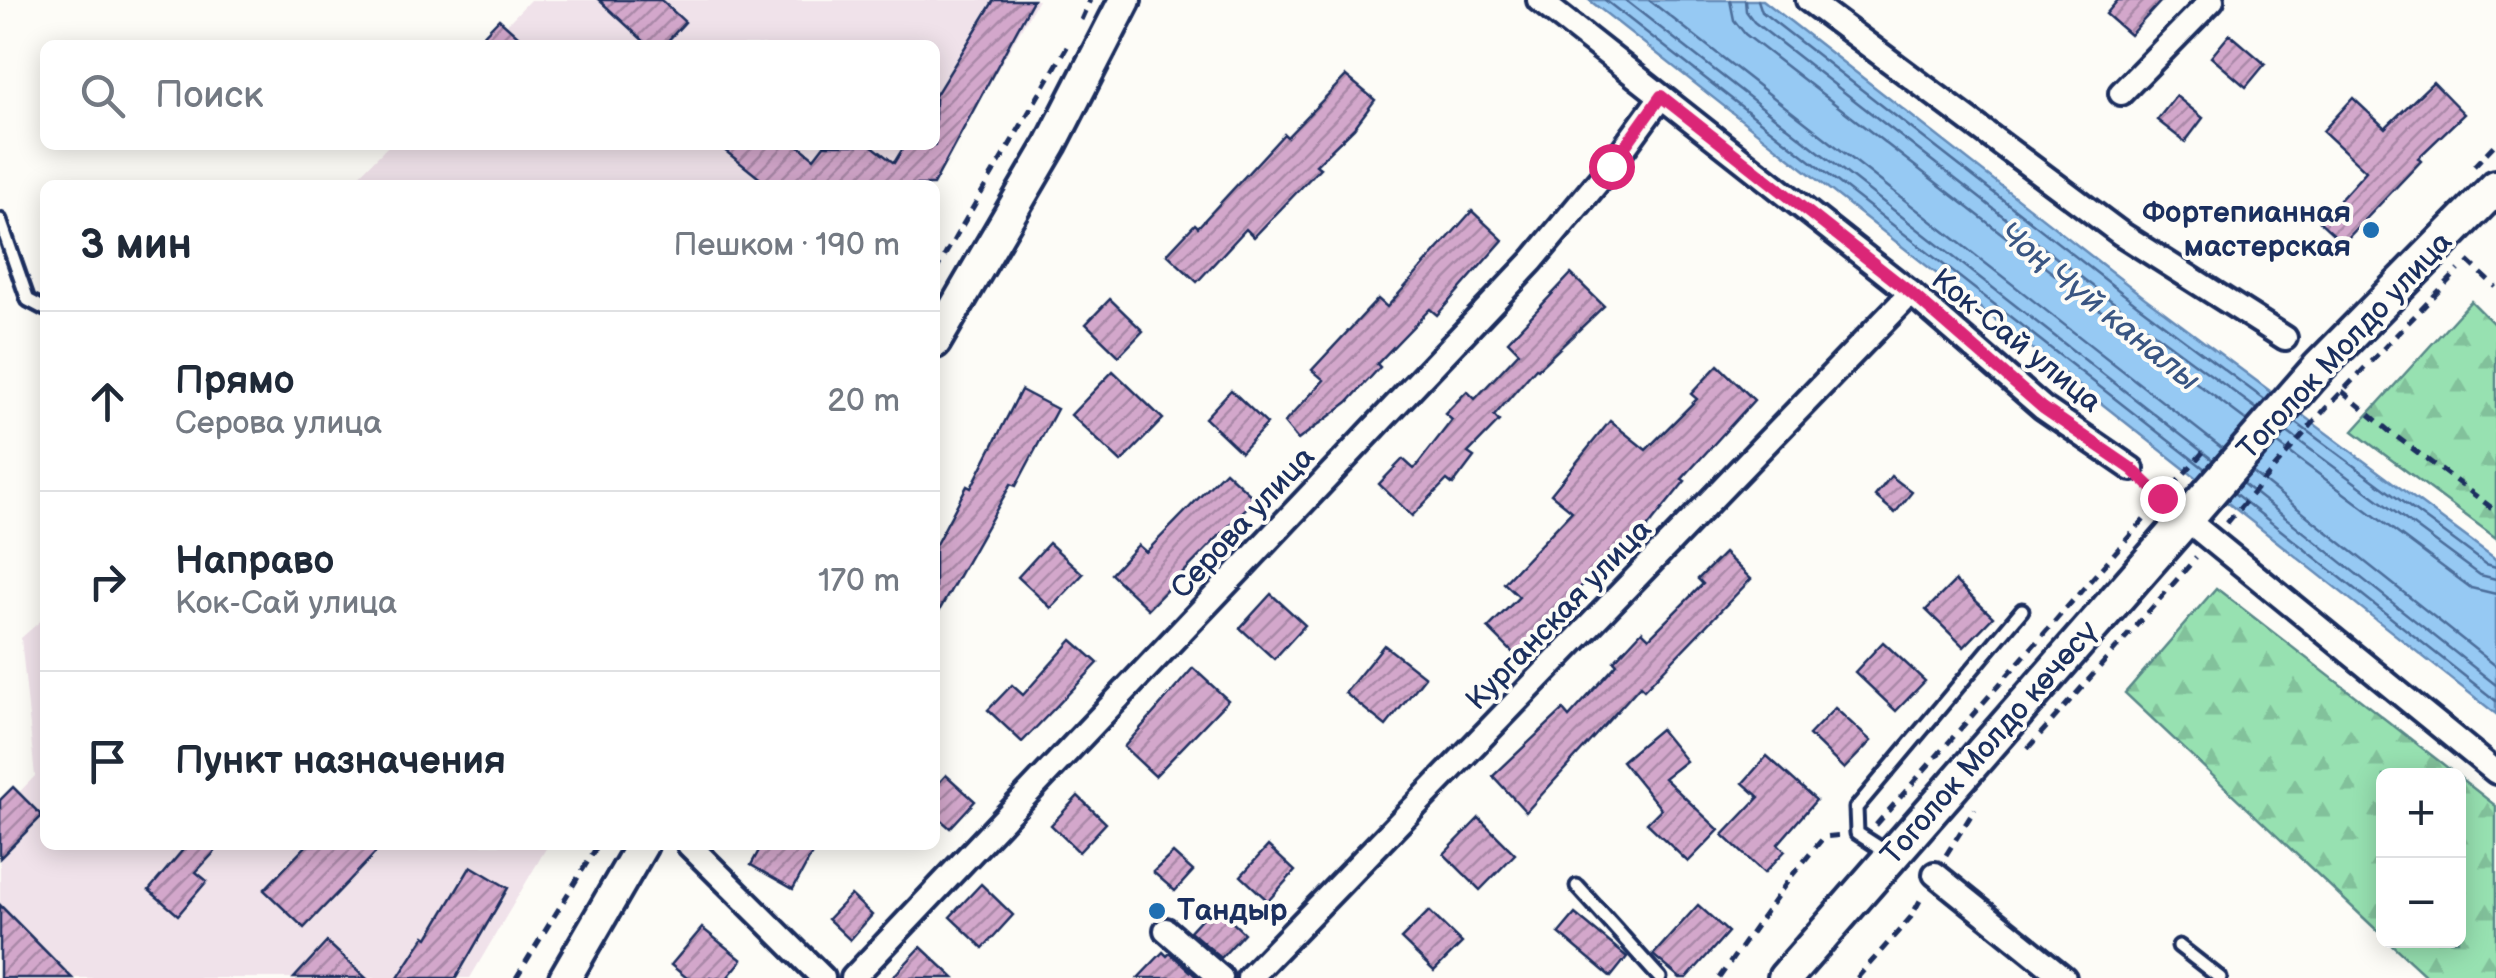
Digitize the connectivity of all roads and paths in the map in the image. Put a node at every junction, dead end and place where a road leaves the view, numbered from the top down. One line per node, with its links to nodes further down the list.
1 (1090, 0): 6 (path)
2 (1124, 0): 18 (street)
3 (1539, 0): 9 (street, Кок-Сай улица)
4 (1808, 0): 19 (street)
5 (2212, 0): 8 (street)
6 (1078, 25)
7 (1072, 38): 14 (path)
8 (2121, 92)
9 (1661, 96): 16 (street, Кок-Сай улица); 40 (street, Серова улица)
10 (2496, 187): 23 (main road, Тоголок Молдо улица)
11 (0, 220): 17 (lane)
12 (2477, 251): 13 (path)
13 (2468, 261): 15 (path); 20 (path)
14 (940, 263)
15 (2496, 287)
16 (1911, 293): 21 (street, Кок-Сай улица); 36 (street, Курганская улица)
17 (40, 306)
18 (940, 333)
19 (2285, 338)
20 (2342, 391): 22 (path); 23 (path)
21 (2132, 469): 23 (path)
22 (2496, 511)
23 (2204, 524): 25 (path); 26 (street); 31 (main road, Тоголок Молдо көчөсү)
24 (2022, 610): 31 (lane)
25 (2022, 754)
26 (2496, 772)
27 (1984, 798): 32 (path)
28 (595, 850): 37 (path)
29 (639, 850): 38 (street)
30 (695, 850): 39 (street)
31 (1892, 855): 43 (main road, Тоголок Молдо көчөсү)
32 (1935, 874): 44 (path); 45 (street)
33 (1578, 886): 42 (lane)
34 (1166, 930): 41 (street)
35 (2179, 946): 46 (lane)
36 (1255, 976)
37 (516, 978)
38 (564, 978)
39 (824, 978)
40 (853, 978)
41 (1221, 978)
42 (1660, 978)
43 (1785, 978)
44 (1858, 978)
45 (2064, 978)
46 (2220, 978)

